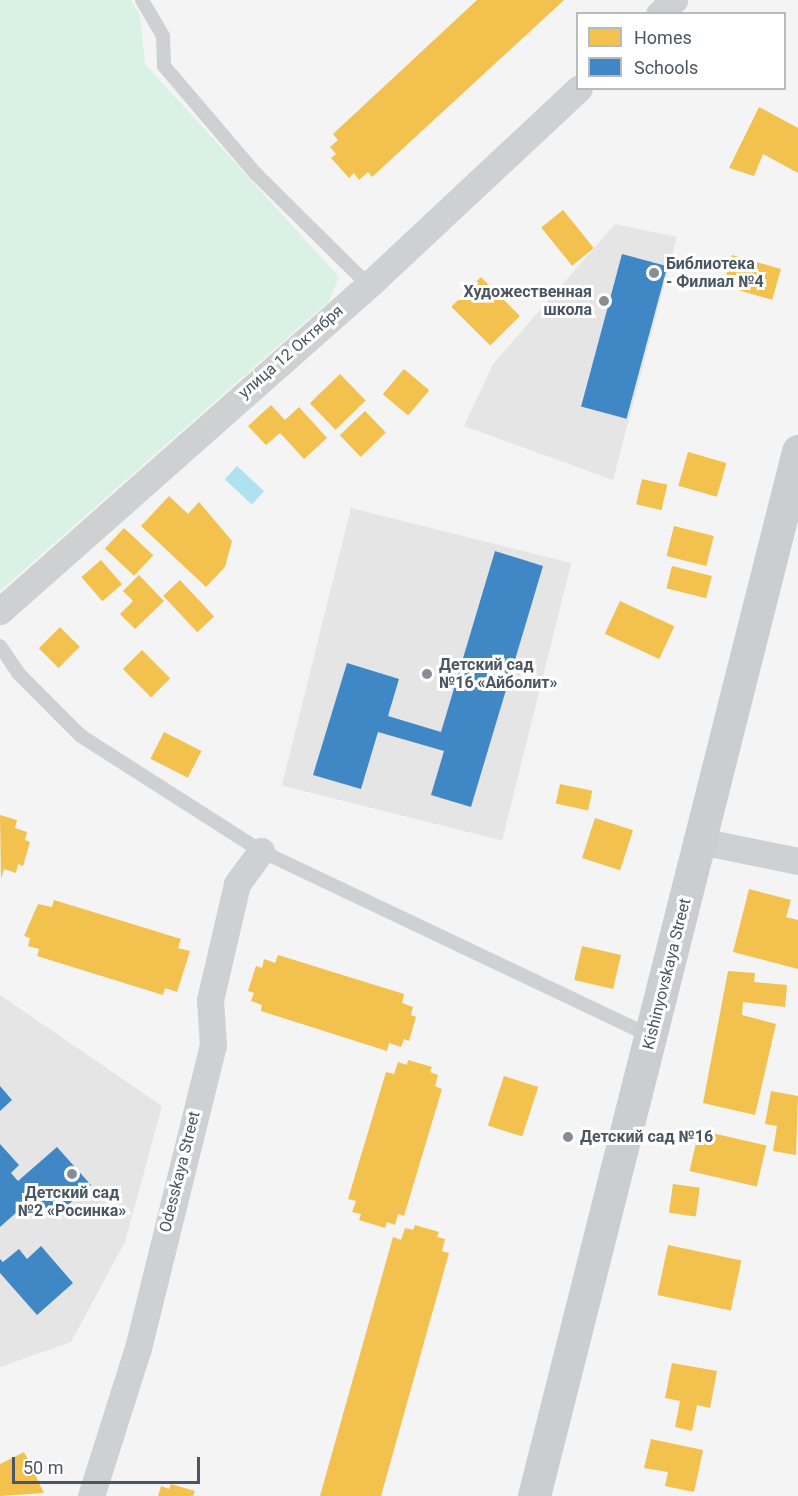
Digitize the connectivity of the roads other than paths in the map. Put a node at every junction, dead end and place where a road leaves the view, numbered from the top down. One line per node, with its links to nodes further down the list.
1 (142, 0): 5 (lane)
2 (674, 0): 3 (street)
3 (661, 12)
4 (577, 90): 5 (street, улица 12 Октября)
5 (368, 285): 7 (street, улица 12 Октября)
6 (798, 451): 9 (main road, Kishinyovskaya Street)
7 (0, 611)
8 (0, 646): 10 (lane)
9 (700, 842): 11 (street); 12 (main road, Kishinyovskaya Street)
10 (261, 851): 12 (lane); 13 (street, Odesskaya Street)
11 (798, 861)
12 (651, 1037): 14 (main road, Kishinyovskaya Street)
13 (91, 1496)
14 (534, 1496)

